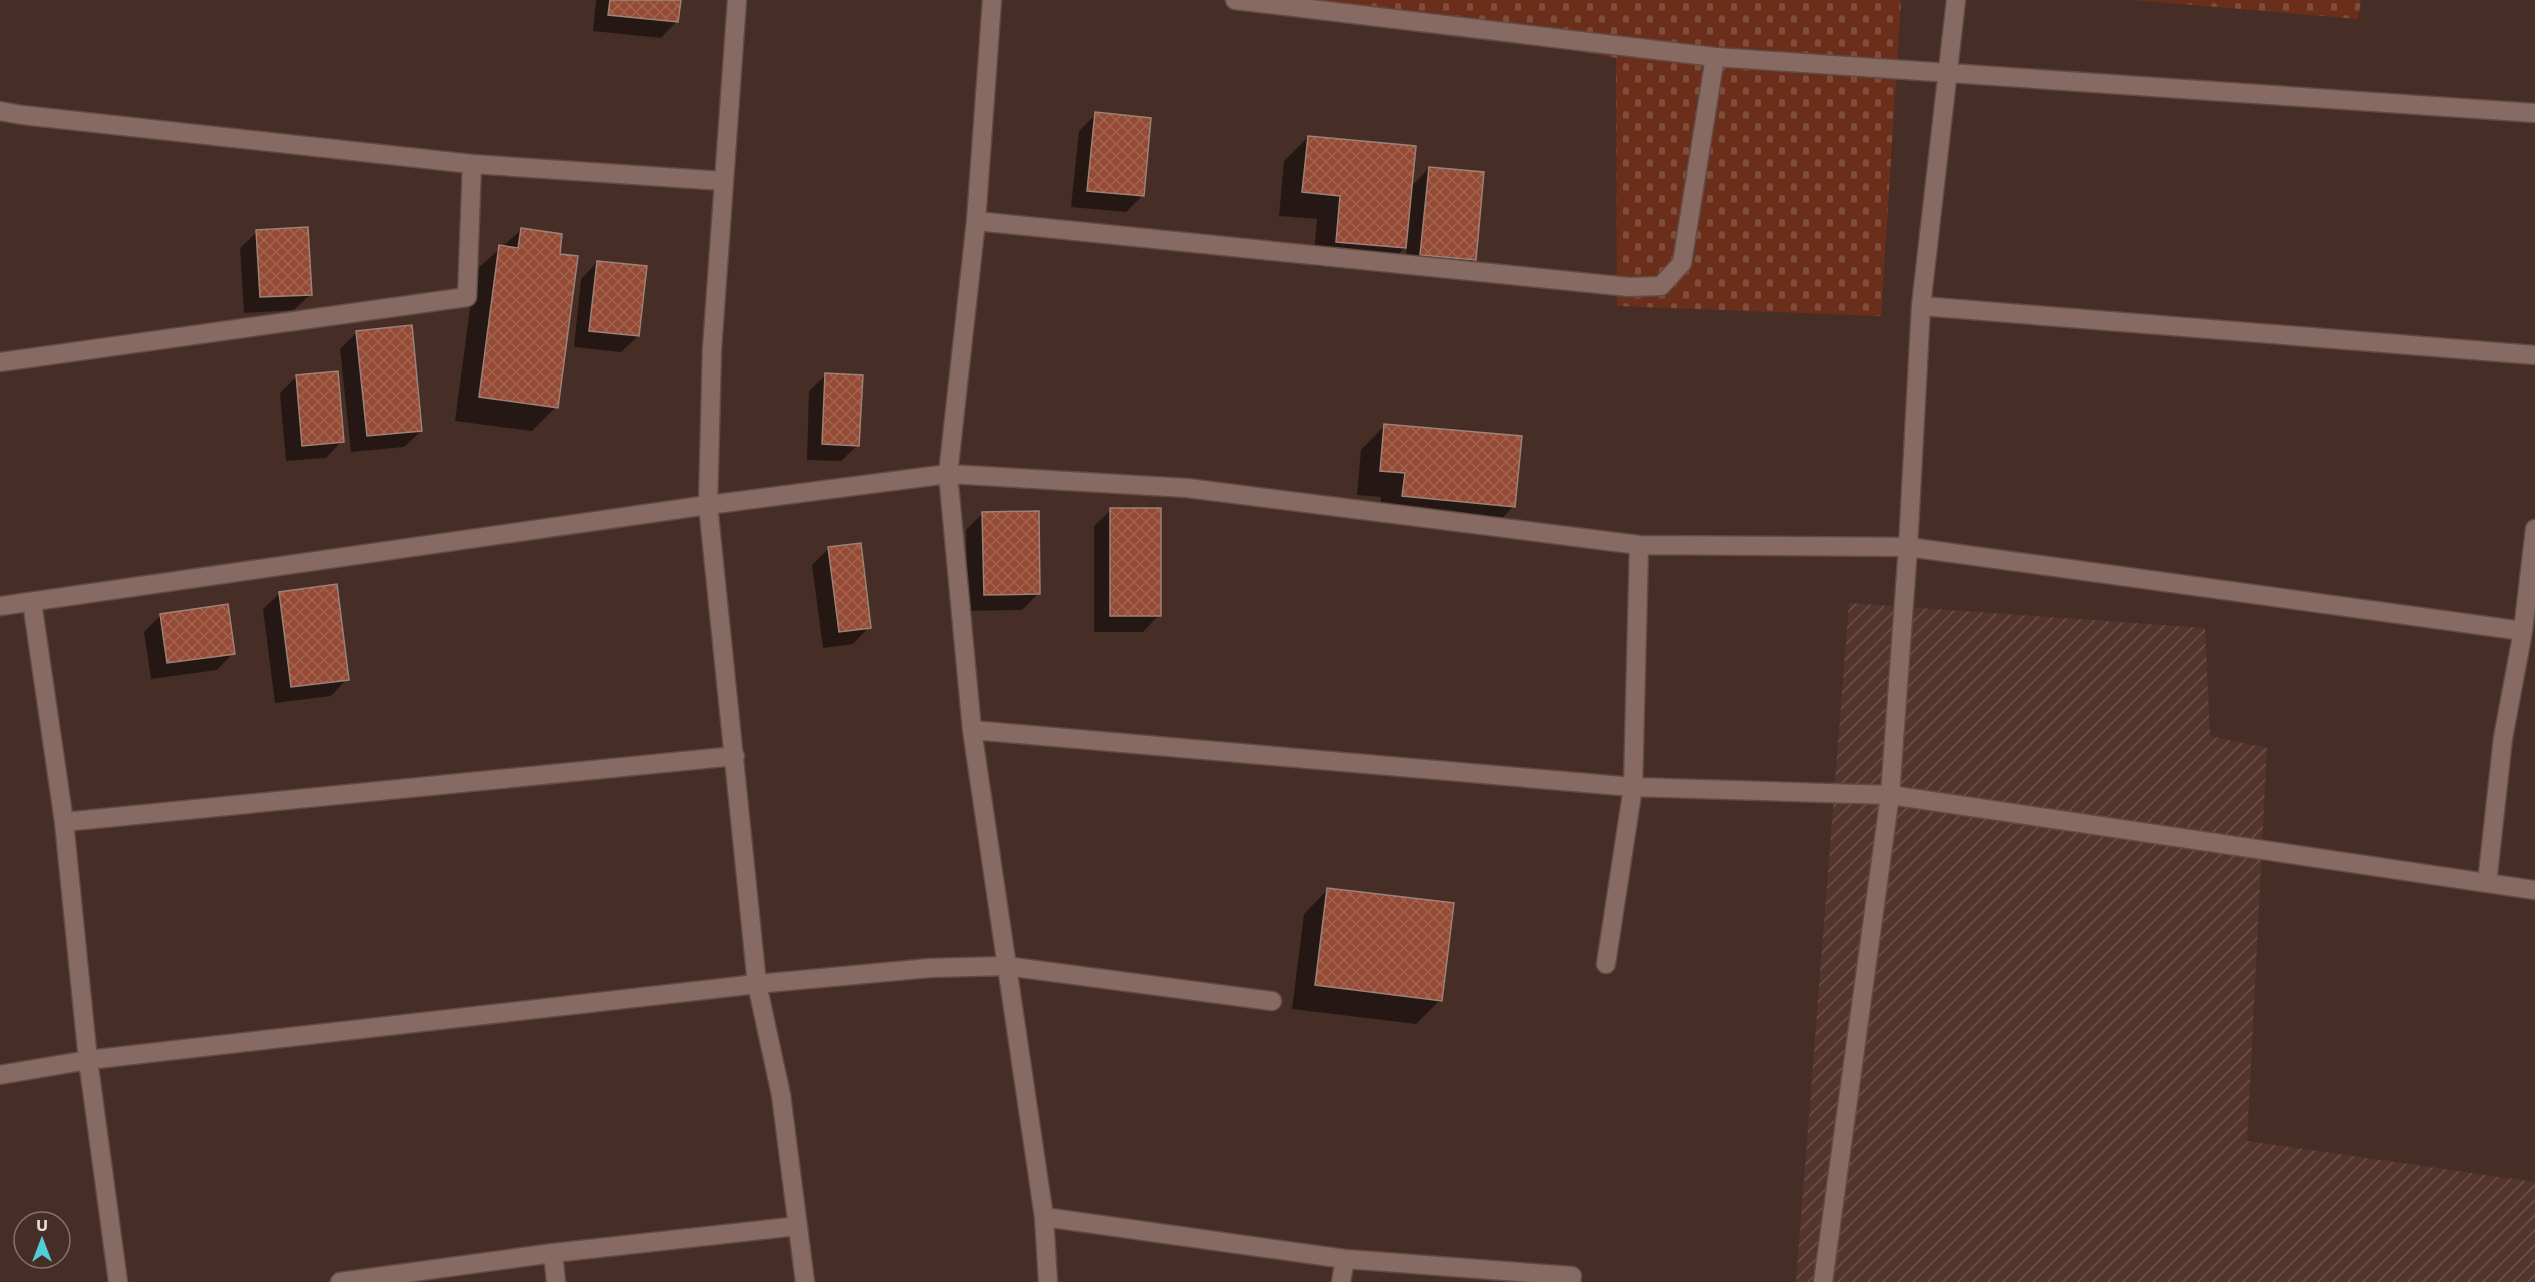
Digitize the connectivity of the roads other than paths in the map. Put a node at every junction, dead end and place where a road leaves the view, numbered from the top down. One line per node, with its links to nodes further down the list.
1 (737, 0): 10 (street)
2 (993, 0): 11 (street)
3 (1235, 0): 5 (street)
4 (1956, 0): 6 (street)
5 (1715, 57): 6 (street); 11 (street)
6 (1949, 72): 8 (street); 12 (street)
7 (0, 111): 9 (street)
8 (2535, 113)
9 (472, 165): 10 (street); 14 (street)
10 (723, 181): 16 (street)
11 (976, 221): 15 (street)
12 (1921, 306): 13 (street); 19 (street)
13 (2535, 355)
14 (0, 362)
15 (948, 474): 16 (street); 18 (street); 23 (street)
16 (708, 505): 20 (street); 24 (street)
17 (2535, 529): 22 (street)
18 (1639, 545): 19 (street); 25 (street)
19 (1908, 547): 22 (street); 26 (street)
20 (32, 602): 21 (street); 27 (street)
21 (0, 606)
22 (2523, 631): 28 (street)
23 (972, 730): 25 (street); 31 (street)
24 (735, 756): 27 (street); 32 (street)
25 (1632, 787): 26 (street); 30 (street)
26 (1890, 795): 28 (street); 47 (street)
27 (64, 822): 34 (street)
28 (2487, 883): 29 (street)
29 (2535, 890)
30 (1606, 964)
31 (1006, 966): 32 (street); 33 (street); 36 (street)
32 (757, 984): 34 (street); 37 (street)
33 (1272, 1000)
34 (88, 1060): 35 (street); 40 (street)
35 (0, 1075)
36 (1044, 1217): 39 (street); 44 (street)
37 (798, 1226): 38 (street); 43 (street)
38 (553, 1253): 41 (street); 42 (street)
39 (1345, 1259): 45 (street); 46 (street)
40 (118, 1282)
41 (340, 1282)
42 (556, 1282)
43 (805, 1282)
44 (1048, 1282)
45 (1341, 1282)
46 (1571, 1282)
47 (1823, 1282)

